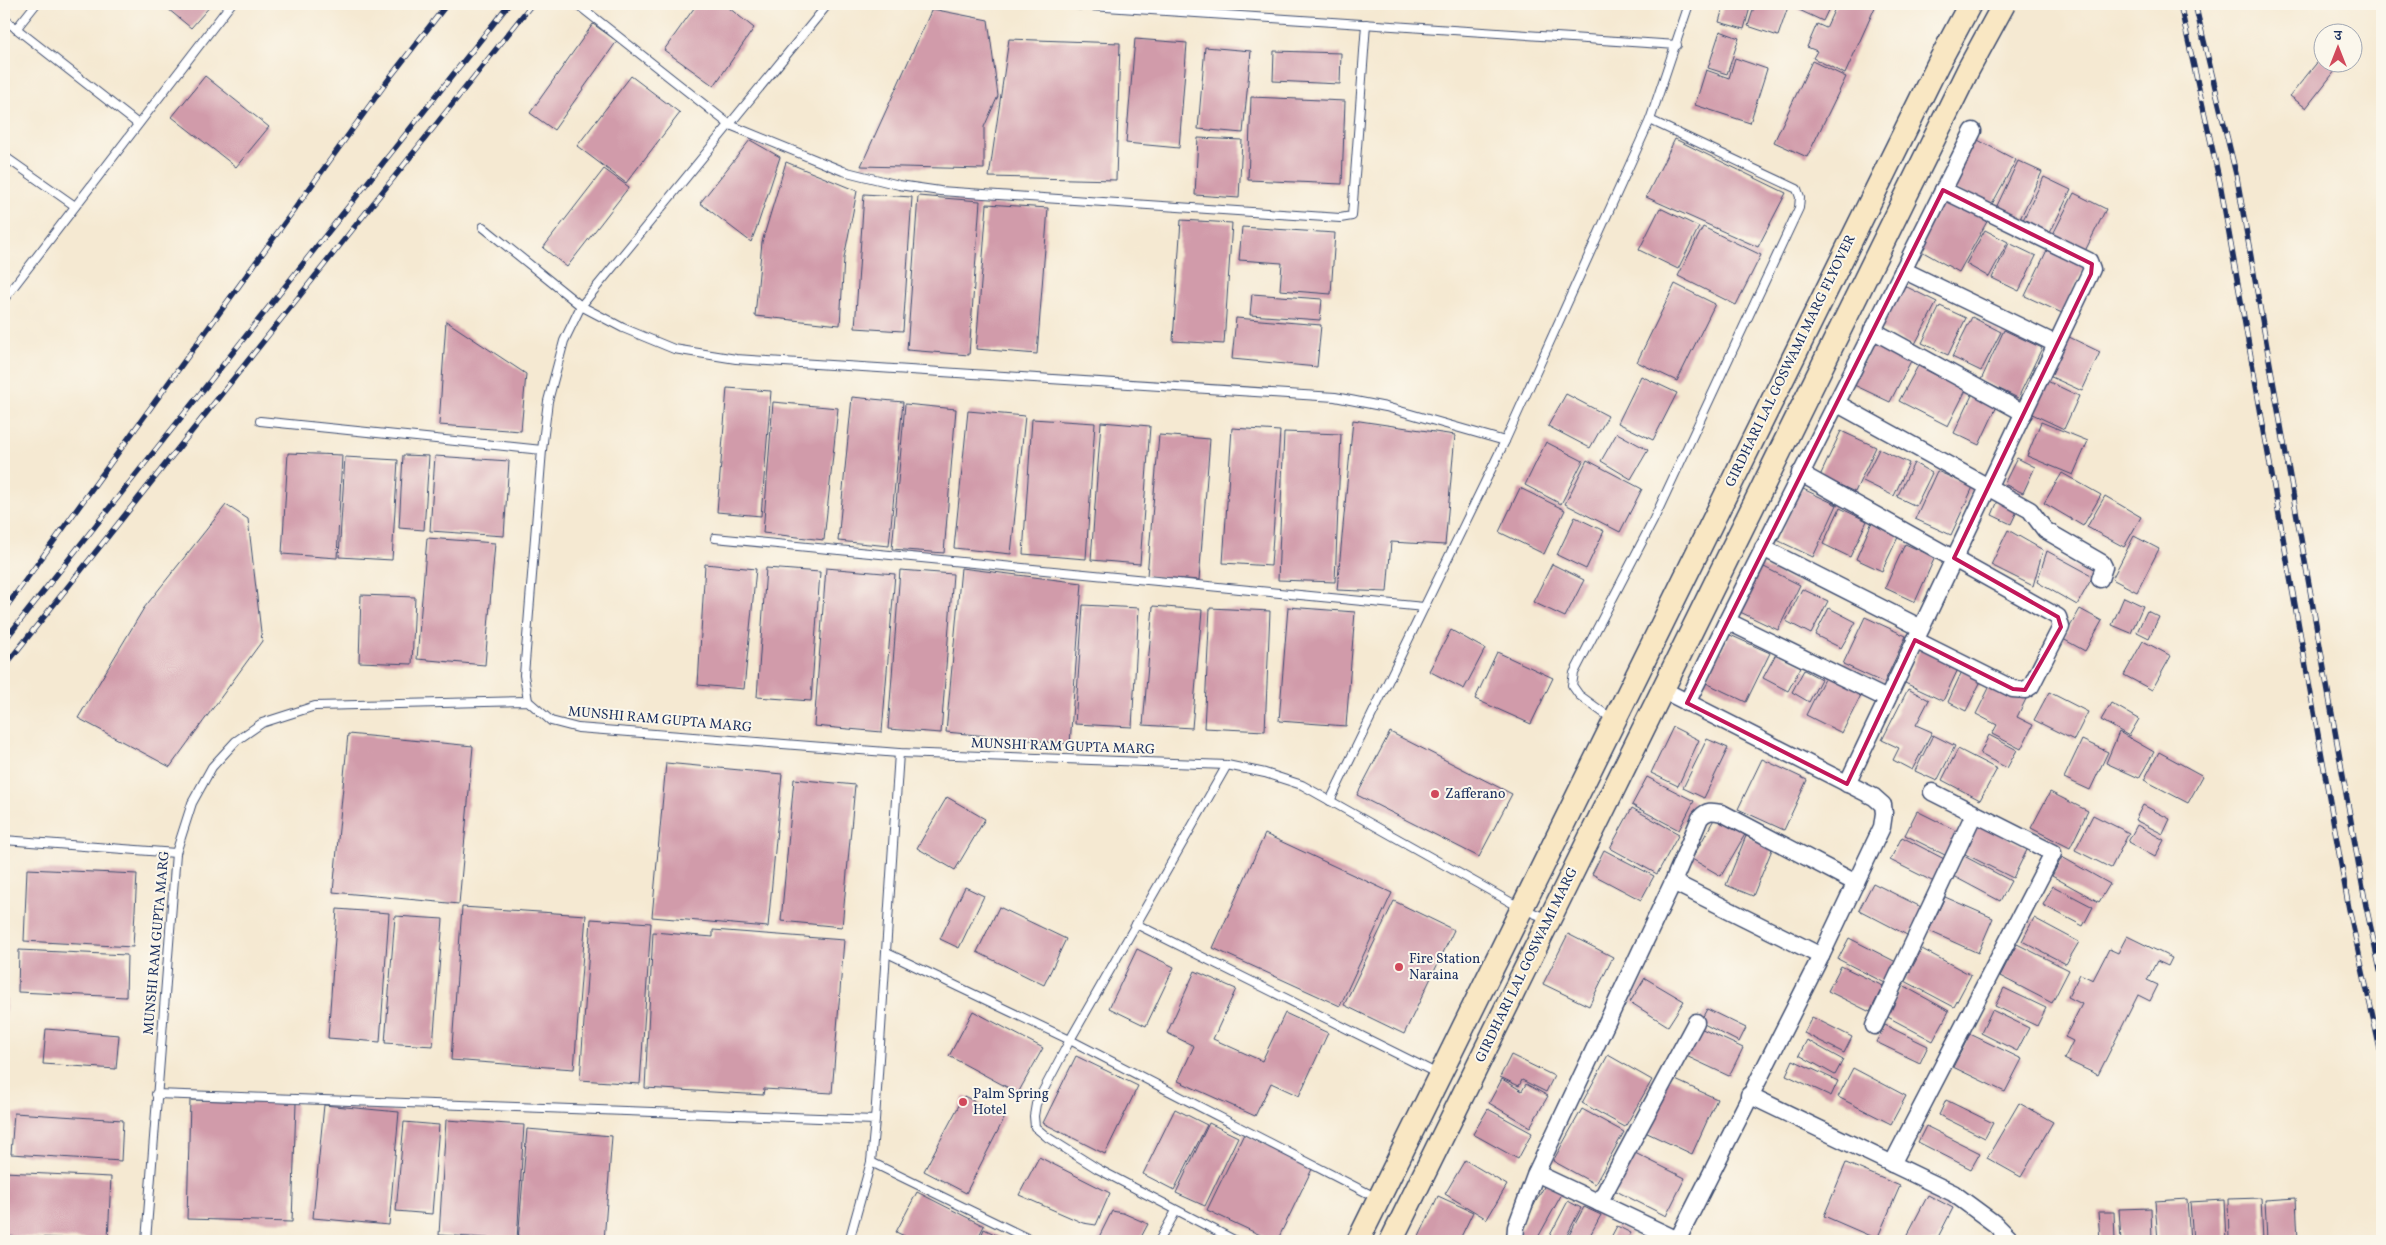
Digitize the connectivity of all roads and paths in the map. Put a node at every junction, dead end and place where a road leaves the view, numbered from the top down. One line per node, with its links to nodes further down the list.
1 (36, 4): 11 (lane)
2 (231, 4): 14 (lane)
3 (577, 4): 15 (lane)
4 (828, 4): 15 (lane)
5 (1061, 4): 10 (lane)
6 (1689, 4): 12 (lane)
7 (1970, 4): 44 (main road, GIRDHARI LAL GOSWAMI MARG FLYOVER)
8 (2004, 4): 40 (main road)
9 (4, 19): 11 (lane)
10 (1366, 24): 12 (lane); 15 (lane)
11 (16, 28): 14 (lane)
12 (1677, 45): 13 (lane)
13 (1650, 120): 29 (lane); 44 (lane)
14 (138, 124): 19 (lane)
15 (730, 125): 23 (lane)
16 (1972, 131): 18 (street)
17 (4, 156): 19 (lane)
18 (1943, 190): 21 (street); 25 (street)
19 (75, 206): 22 (lane)
20 (483, 227): 23 (lane)
21 (1903, 270): 24 (street); 25 (street)
22 (5, 296)
23 (582, 306): 29 (lane); 30 (lane)
24 (1872, 330): 26 (street); 27 (street)
25 (2056, 344): 27 (street)
26 (1836, 404): 31 (street); 32 (street)
27 (2024, 413): 32 (street)
28 (260, 421): 30 (lane)
29 (1505, 441): 37 (lane)
30 (542, 450): 42 (lane)
31 (1800, 473): 34 (street); 35 (street)
32 (1989, 486): 35 (street); 36 (street)
33 (715, 538): 37 (lane)
34 (1763, 548): 38 (street); 39 (street)
35 (1954, 558): 39 (street); 39 (street)
36 (2100, 578)
37 (1424, 607): 49 (lane)
38 (1727, 621): 41 (street); 43 (street)
39 (1918, 634): 41 (street)
40 (1663, 690): 43 (street); 56 (main road, GIRDHARI LAL GOSWAMI MARG)
41 (1887, 699): 47 (street)
42 (528, 701): 45 (lane, MUNSHI RAM GUPTA MARG); 52 (lane, MUNSHI RAM GUPTA MARG)
43 (1687, 703): 47 (street)
44 (1614, 720): 55 (main road)
45 (899, 753): 46 (lane, MUNSHI RAM GUPTA MARG); 58 (lane)
46 (1227, 765): 49 (lane, MUNSHI RAM GUPTA MARG); 57 (lane)
47 (1847, 784): 54 (street)
48 (1932, 792): 50 (street)
49 (1330, 801): 55 (lane, MUNSHI RAM GUPTA MARG)
50 (1974, 814): 61 (street); 68 (street)
51 (4, 840): 52 (lane)
52 (176, 853): 64 (lane, MUNSHI RAM GUPTA MARG)
53 (1673, 882): 54 (street); 59 (street); 69 (street)
54 (1856, 883): 59 (street)
55 (1521, 908): 56 (lane, MUNSHI RAM GUPTA MARG); 63 (main road)
56 (1550, 920): 79 (main road, GIRDHARI LAL GOSWAMI MARG)
57 (1136, 924): 62 (lane); 63 (lane)
58 (887, 953): 62 (lane); 66 (lane)
59 (1821, 956): 65 (street)
60 (1696, 1022): 71 (street)
61 (1874, 1026)
62 (1070, 1040): 70 (lane); 72 (lane)
63 (1439, 1075): 70 (main road)
64 (156, 1094): 66 (lane); 73 (lane, MUNSHI RAM GUPTA MARG)
65 (1749, 1095): 68 (street); 81 (street)
66 (875, 1120): 67 (lane)
67 (871, 1162): 74 (lane); 75 (lane)
68 (1892, 1164): 82 (street)
69 (1536, 1173): 71 (street); 80 (street)
70 (1379, 1198): 78 (main road)
71 (1599, 1203): 81 (street)
72 (1176, 1211): 76 (lane); 77 (lane)
73 (146, 1241)
74 (849, 1241)
75 (1033, 1241)
76 (1159, 1241)
77 (1236, 1241)
78 (1358, 1241)
79 (1391, 1241)
80 (1515, 1241)
81 (1678, 1241)
82 (2012, 1241)

